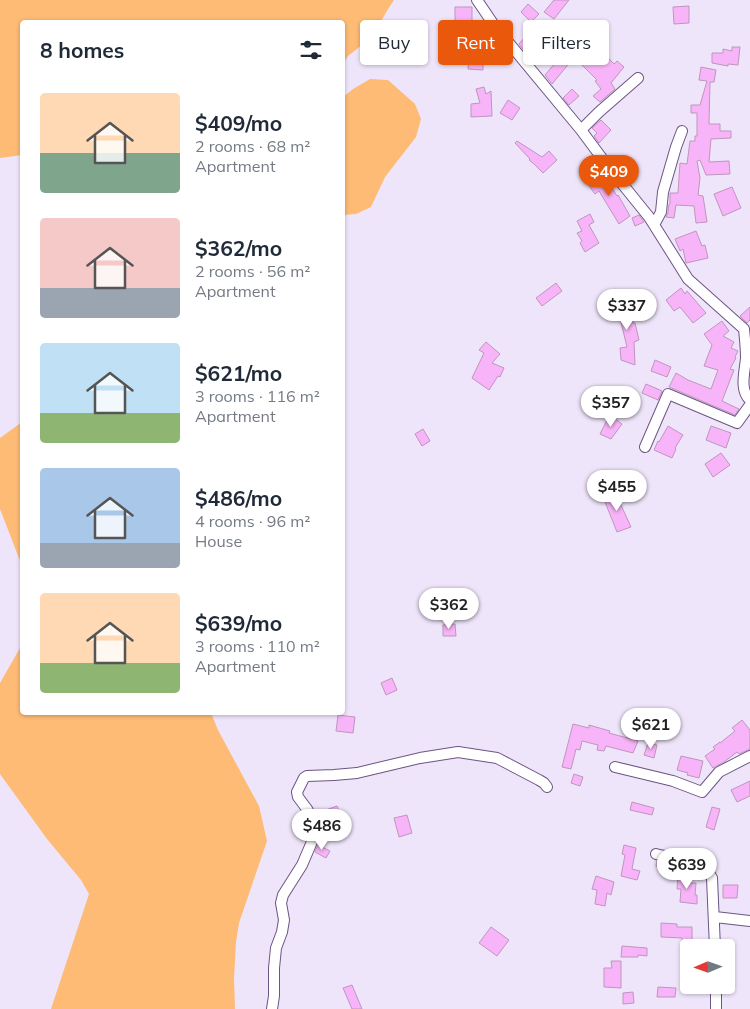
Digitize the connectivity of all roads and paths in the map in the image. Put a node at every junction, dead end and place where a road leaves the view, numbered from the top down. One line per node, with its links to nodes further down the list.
1 (477, 0): 3 (street)
2 (638, 78): 3 (street)
3 (581, 130): 5 (street)
4 (682, 132): 5 (street)
5 (654, 225): 6 (street)
6 (750, 400)
7 (750, 405): 8 (street)
8 (646, 447)
9 (750, 756): 10 (street)
10 (614, 767)
11 (547, 787): 17 (street)
12 (656, 854): 13 (street)
13 (714, 918): 14 (street); 15 (street)
14 (750, 921)
15 (715, 939)
16 (716, 994): 18 (street)
17 (272, 1009)
18 (716, 1009)

